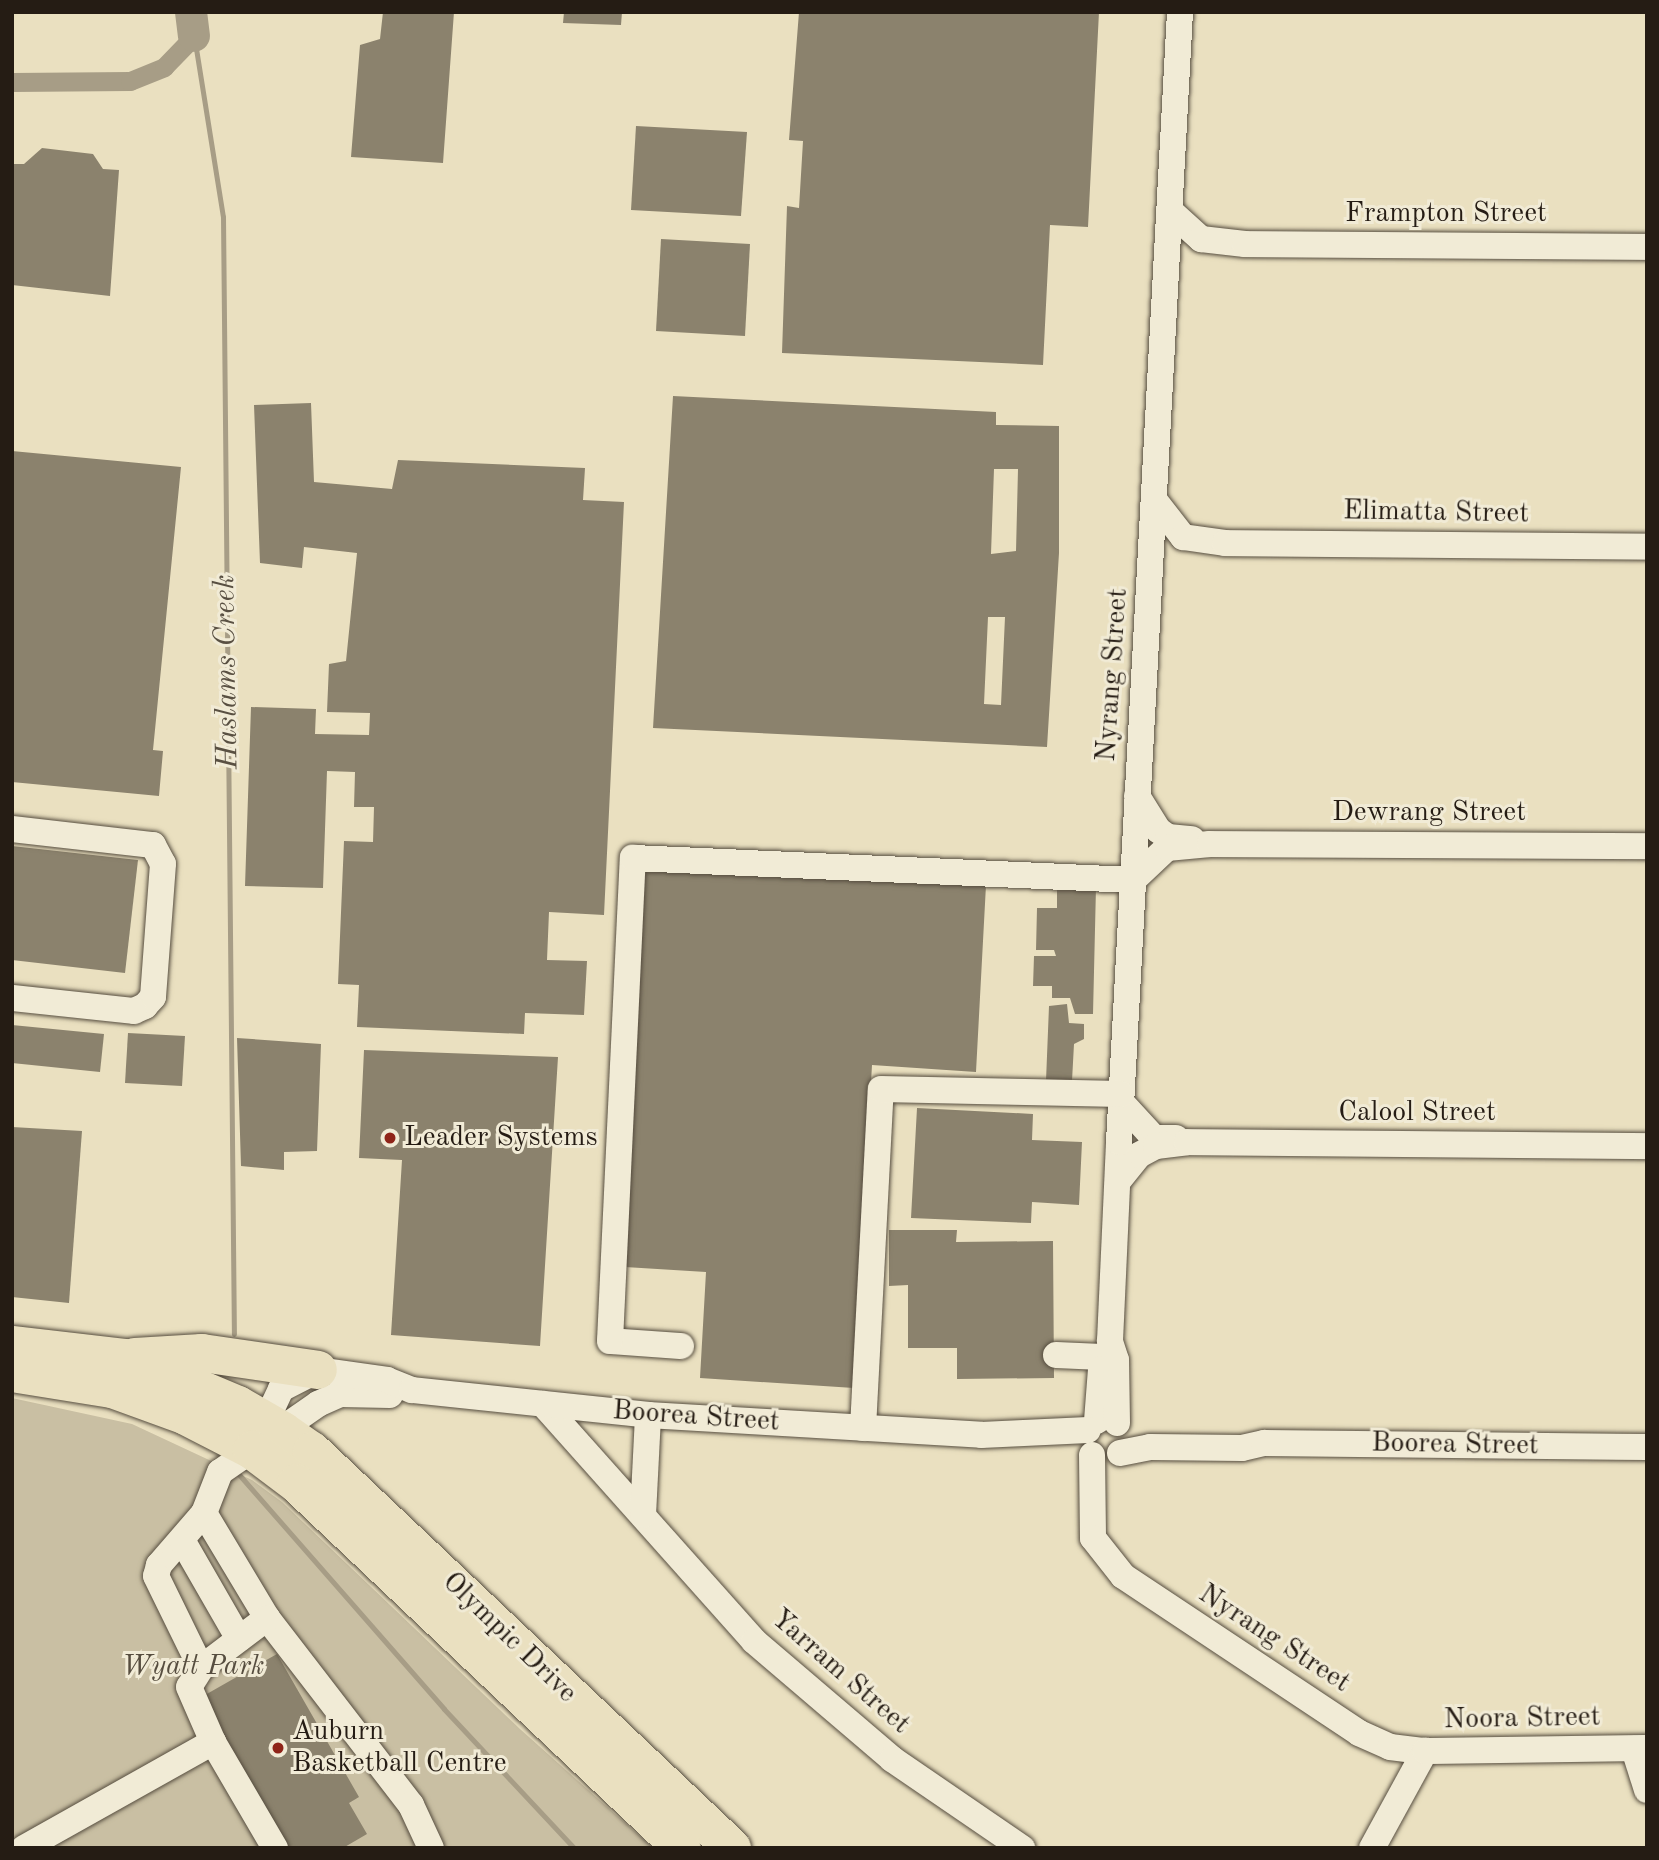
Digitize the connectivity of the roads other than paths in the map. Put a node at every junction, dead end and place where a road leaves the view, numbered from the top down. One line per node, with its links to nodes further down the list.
1 (1180, 12): 2 (street, Nyrang Street)
2 (1170, 211): 3 (street, Frampton Street); 5 (street, Nyrang Street)
3 (1245, 244): 4 (street, Frampton Street); 5 (street, Frampton Street)
4 (1647, 247)
5 (1167, 278): 6 (street, Nyrang Street)
6 (1155, 501): 7 (street, Elimatta Street); 9 (street, Nyrang Street)
7 (1225, 543): 8 (street, Elimatta Street); 9 (street, Elimatta Street)
8 (1647, 547)
9 (1151, 573): 10 (street, Nyrang Street)
10 (1137, 796): 12 (street, Dewrang Street); 14 (street, Nyrang Street)
11 (12, 829): 15 (street)
12 (1210, 844): 13 (street, Dewrang Street); 14 (street, Dewrang Street)
13 (1647, 846)
14 (1133, 880): 16 (street, Nyrang Street); 21 (street)
15 (12, 998)
16 (1121, 1098): 17 (street, Calool Street); 19 (street, Nyrang Street); 30 (street)
17 (1187, 1142): 18 (street, Calool Street); 19 (street, Calool Street)
18 (1647, 1146)
19 (1118, 1181): 22 (street, Nyrang Street)
20 (12, 1345): 24 (highway)
21 (681, 1346)
22 (1106, 1349): 23 (street); 32 (street, Nyrang Street)
23 (1056, 1356)
24 (126, 1358): 25 (highway); 31 (highway)
25 (318, 1370): 27 (street, Boorea Street); 31 (street)
26 (12, 1373): 31 (highway)
27 (412, 1390): 28 (street, Boorea Street); 31 (street, Boorea Street)
28 (543, 1404): 29 (street, Boorea Street); 35 (street, Yarram Street)
29 (648, 1415): 30 (street, Boorea Street); 35 (street)
30 (863, 1428): 32 (street, Boorea Street)
31 (267, 1433): 34 (street, Boorea Street); 47 (highway, Olympic Drive); 48 (highway, Olympic Drive)
32 (1105, 1439): 33 (street, Boorea Street); 42 (street, Nyrang Street)
33 (1647, 1447)
34 (204, 1513): 36 (street, Boorea Street); 37 (street)
35 (643, 1515): 49 (street, Yarram Street)
36 (182, 1540): 38 (street); 39 (street, Boorea Street)
37 (267, 1618): 38 (street); 46 (street)
38 (239, 1640): 39 (street)
39 (201, 1668): 40 (street)
40 (213, 1742): 44 (street); 45 (street)
41 (1641, 1749): 42 (street, Noora Street); 43 (street)
42 (1425, 1751): 50 (street, Noora Street)
43 (1647, 1790)
44 (24, 1848)
45 (275, 1848)
46 (431, 1848)
47 (681, 1848)
48 (732, 1848)
49 (1022, 1848)
50 (1372, 1848)

